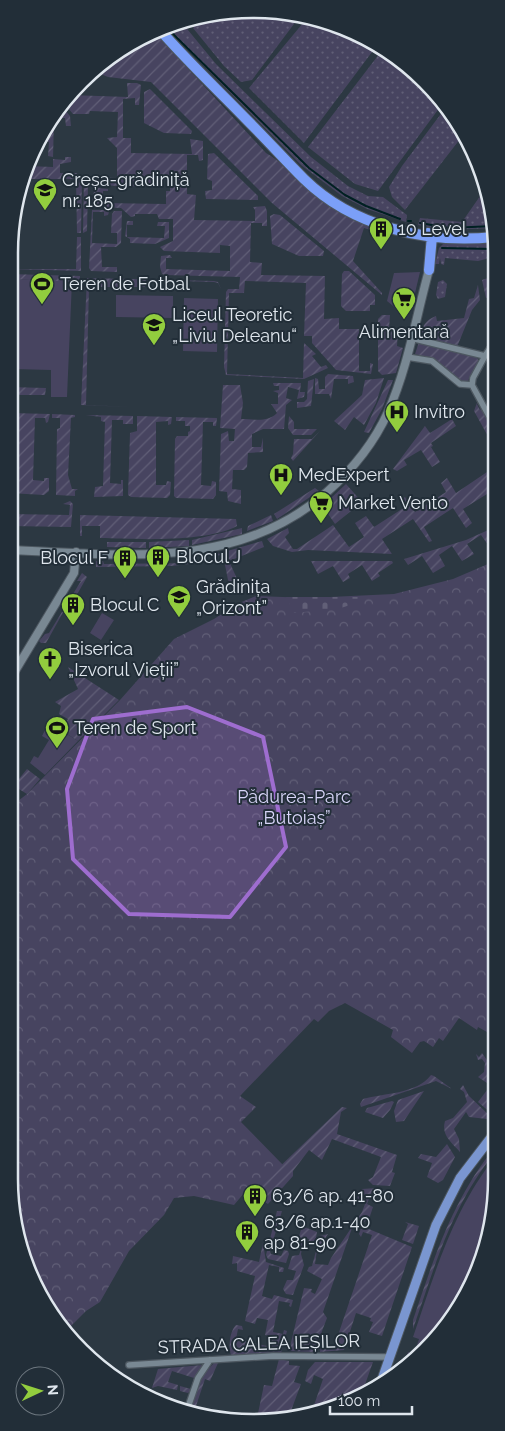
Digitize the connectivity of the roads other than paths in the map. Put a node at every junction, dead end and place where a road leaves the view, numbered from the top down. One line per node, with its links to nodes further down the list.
1 (164, 35): 2 (highway)
2 (284, 157): 3 (highway); 4 (highway); 7 (highway)
3 (334, 201): 7 (highway); 8 (highway)
4 (487, 235)
5 (487, 236): 7 (highway)
6 (487, 237): 8 (highway)
7 (433, 238): 8 (highway)
8 (426, 269): 9 (main road)
9 (411, 338): 11 (street); 12 (main road)
10 (488, 351): 11 (street)
11 (485, 356): 13 (street)
12 (407, 357): 13 (street); 16 (main road)
13 (472, 385): 14 (street)
14 (488, 414)
15 (18, 550): 16 (main road)
16 (76, 552): 17 (main road)
17 (18, 665)
18 (488, 1141): 19 (main road)
19 (390, 1356): 20 (street, STRADA CALEA IEȘILOR); 22 (main road)
20 (210, 1360): 21 (street, STRADA CALEA IEȘILOR); 23 (street)
21 (129, 1365)
22 (386, 1372)
23 (189, 1404)

